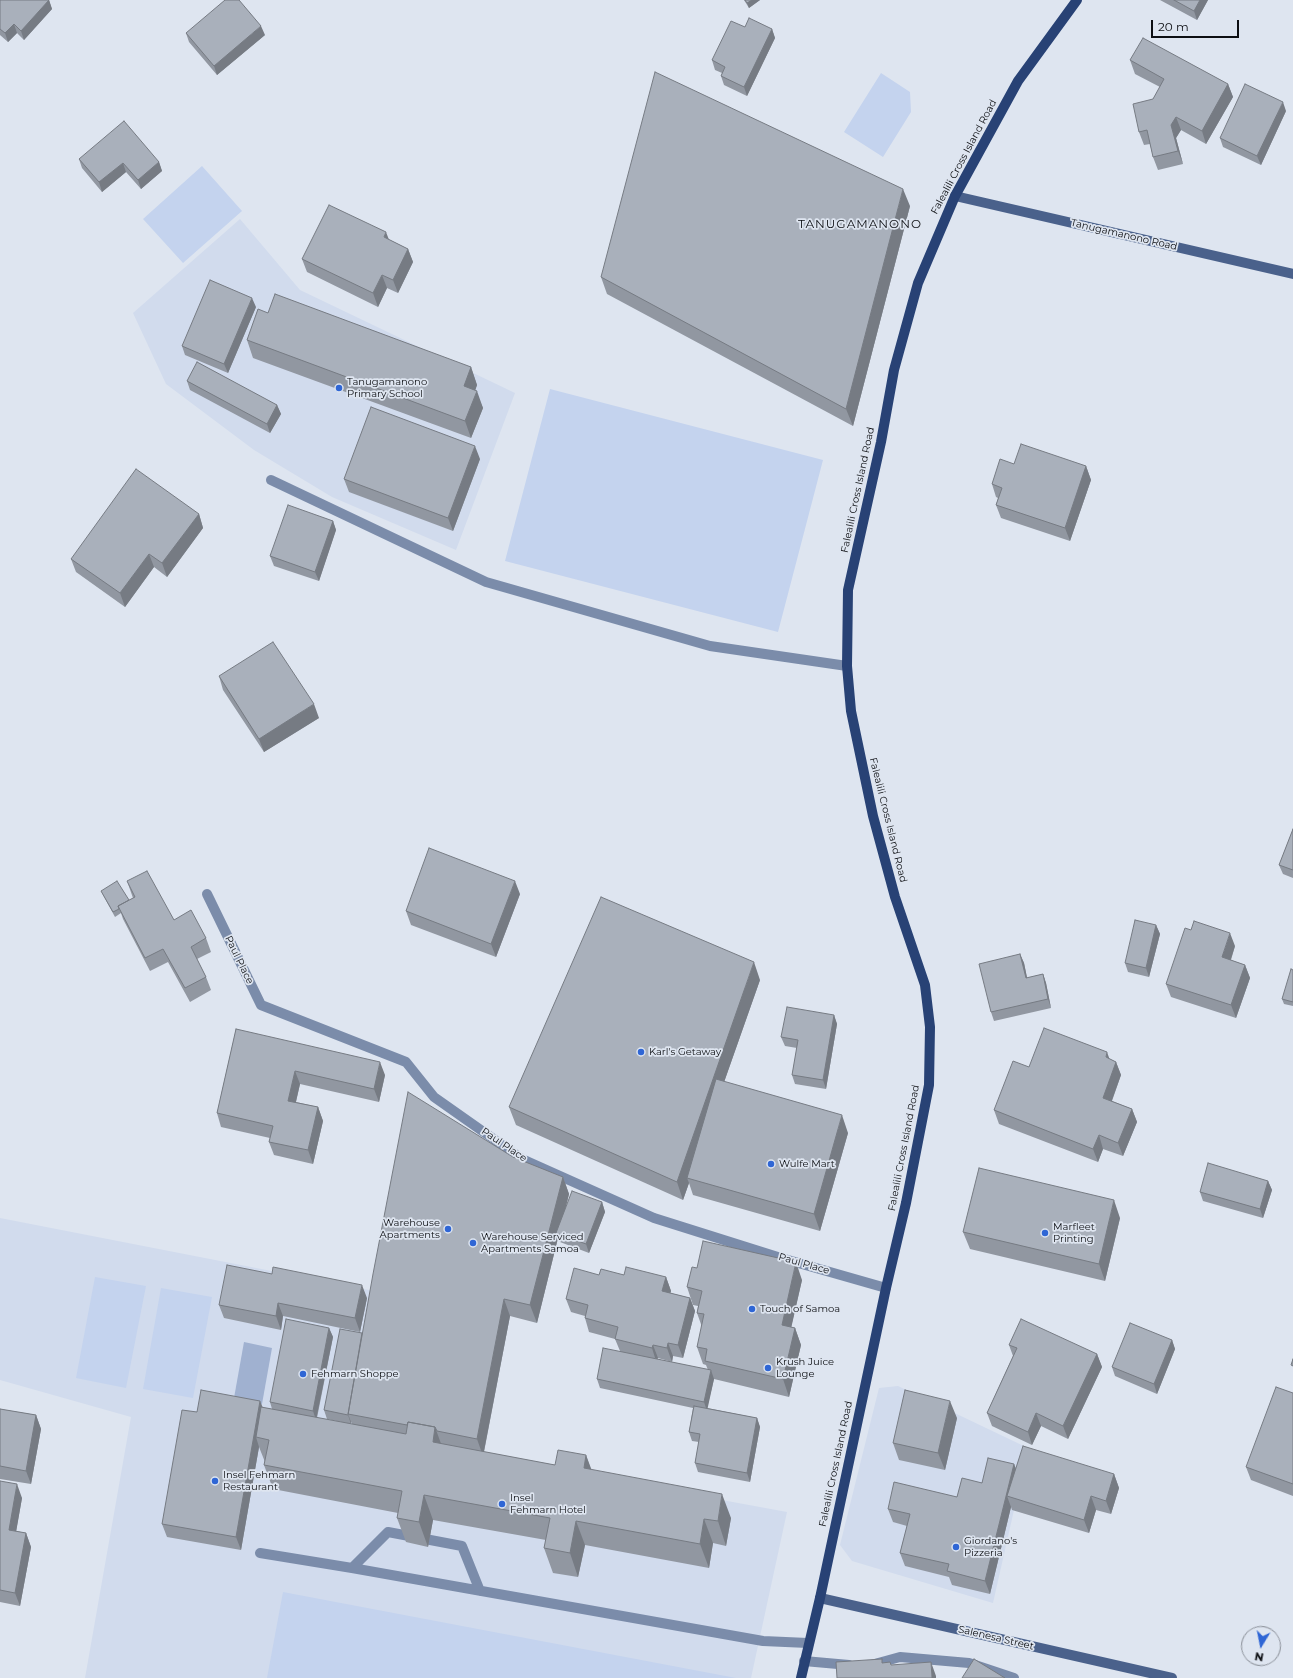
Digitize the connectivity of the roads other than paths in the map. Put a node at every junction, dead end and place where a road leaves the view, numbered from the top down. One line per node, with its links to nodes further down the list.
1 (1077, 0): 2 (main road, Falealili Cross Island Road)
2 (955, 196): 3 (main road, Tanugamanono Road); 5 (main road, Falealili Cross Island Road)
3 (1293, 274)
4 (271, 480): 5 (street)
5 (847, 666): 7 (main road, Falealili Cross Island Road)
6 (207, 894): 7 (street, Paul Place)
7 (886, 1288): 11 (main road, Falealili Cross Island Road)
8 (260, 1553): 9 (street)
9 (352, 1568): 10 (street); 10 (street)
10 (480, 1591): 12 (street)
11 (820, 1598): 12 (main road, Falealili Cross Island Road); 16 (main road, Salenesa Street)
12 (808, 1643): 13 (main road, Falealili Cross Island Road)
13 (804, 1661): 14 (main road, Falealili Cross Island Road); 15 (street)
14 (801, 1678)
15 (1014, 1678)
16 (1172, 1678)

